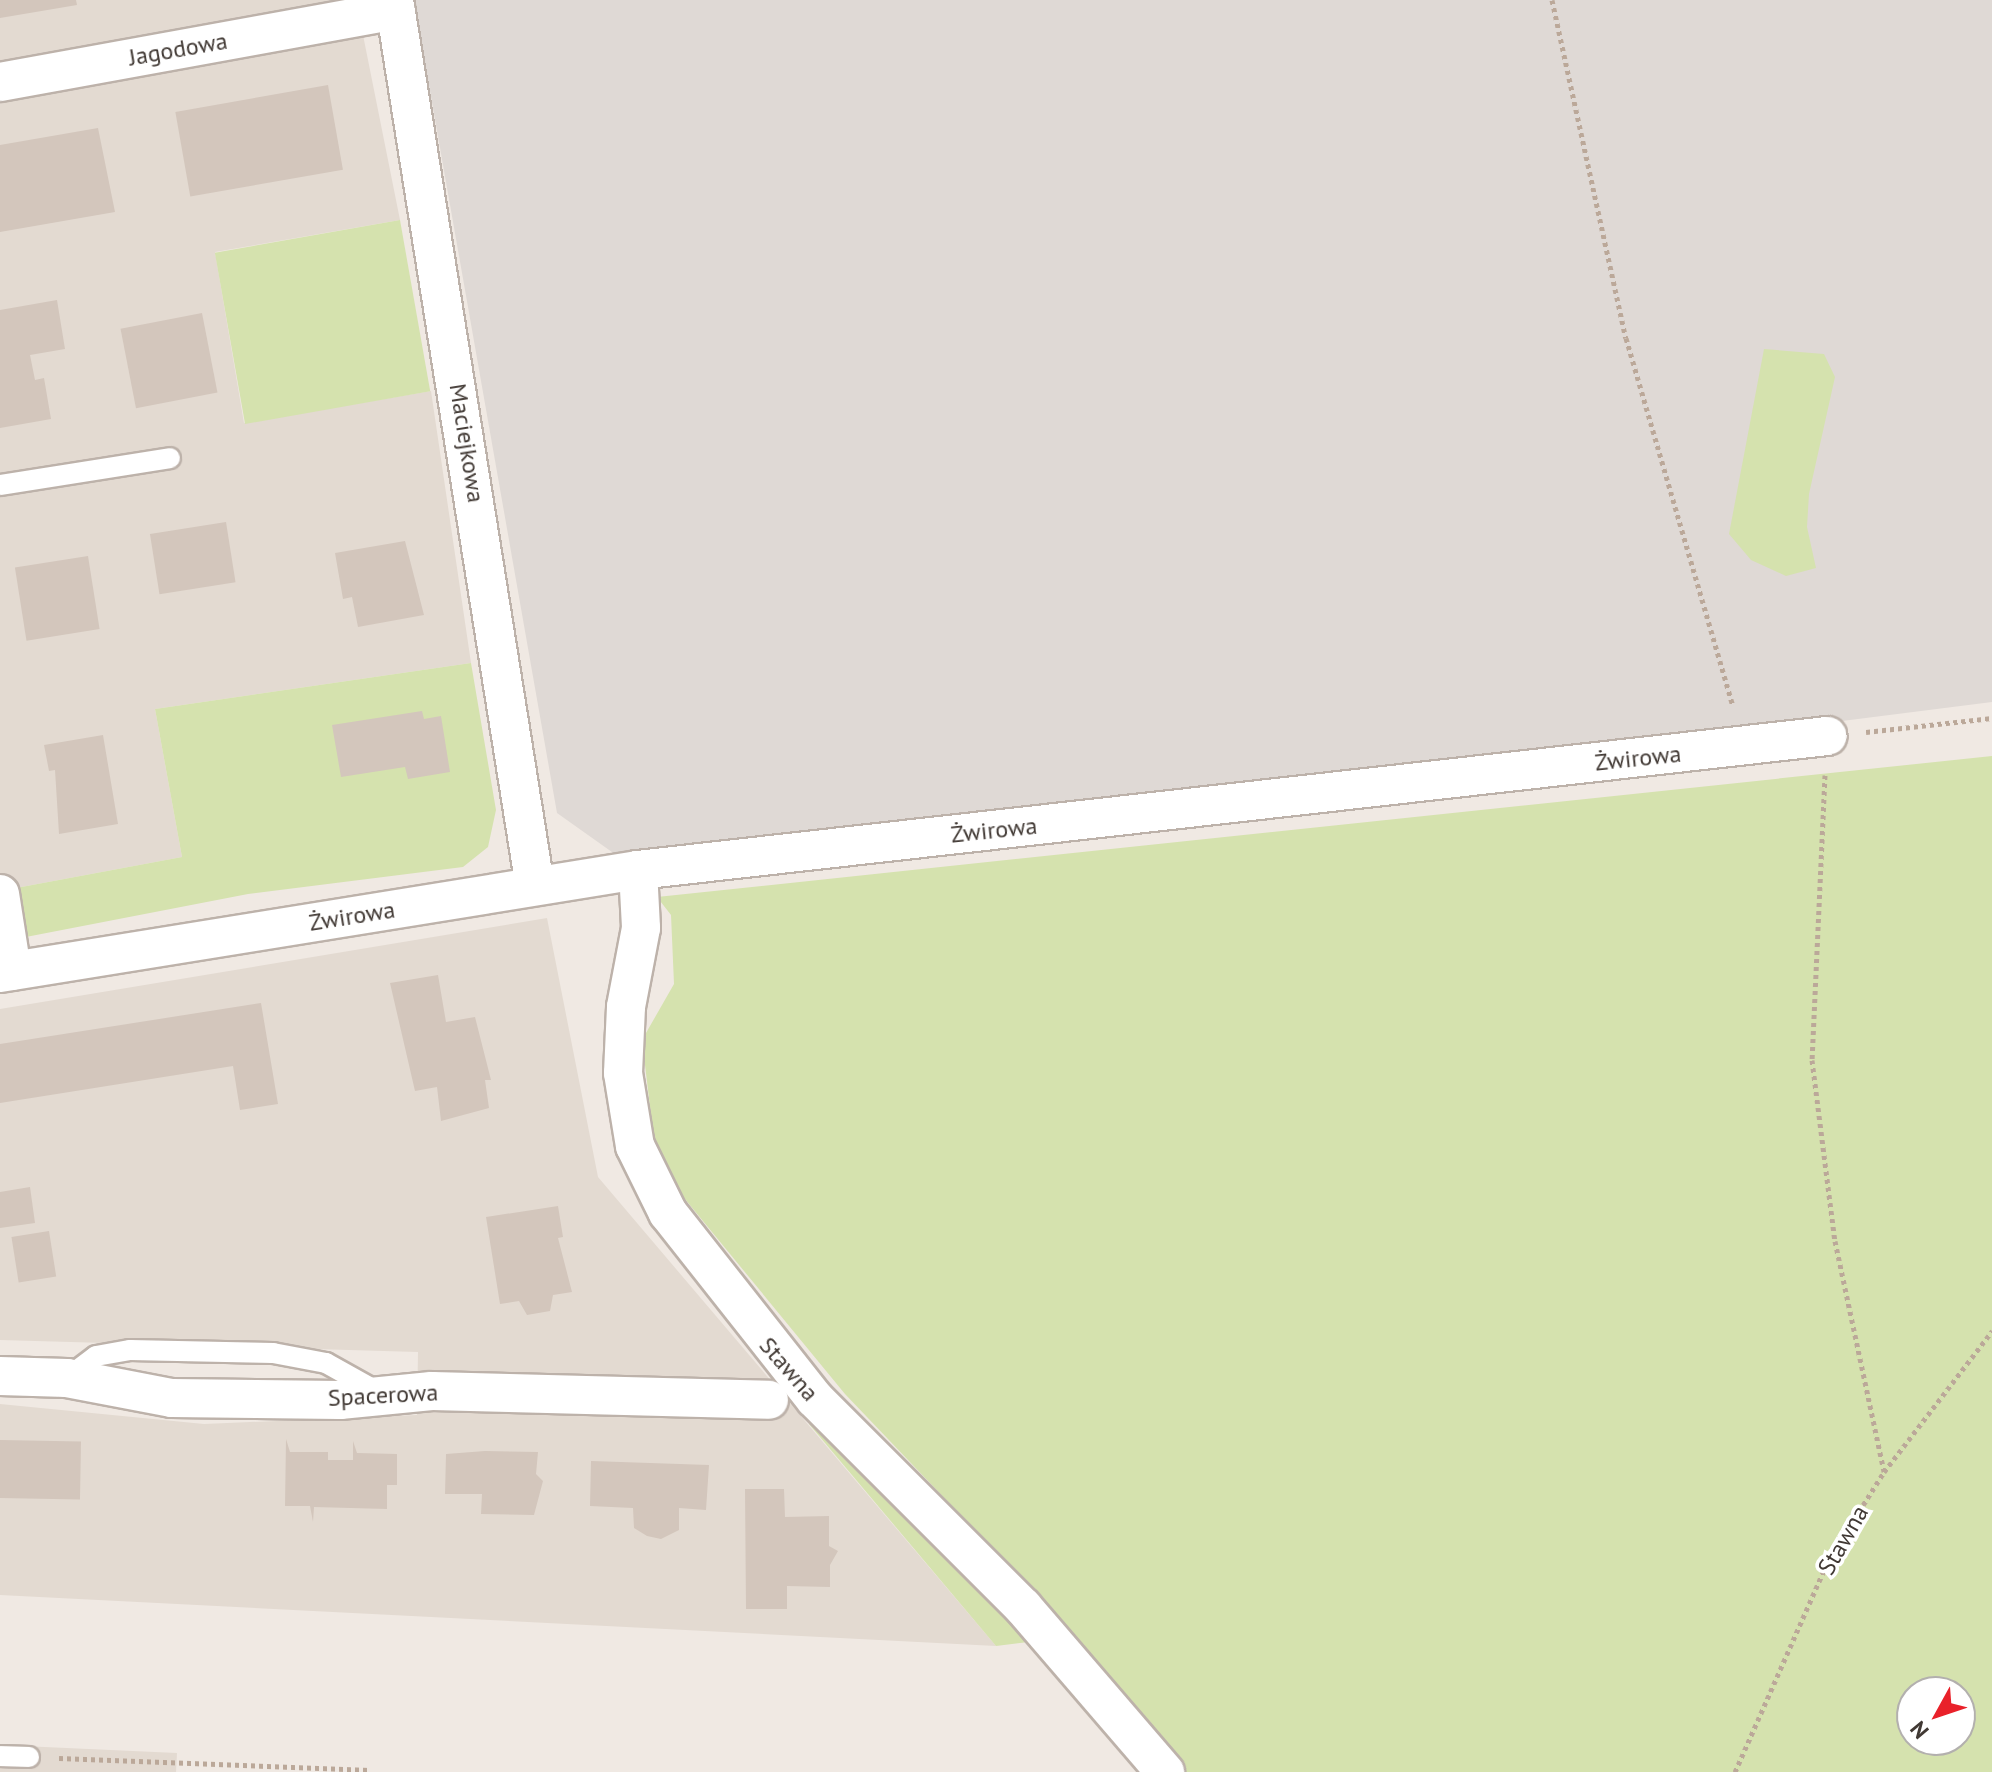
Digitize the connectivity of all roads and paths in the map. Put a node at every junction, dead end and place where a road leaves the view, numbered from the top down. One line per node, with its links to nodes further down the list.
1 (1552, 0): 8 (path)
2 (395, 5): 3 (street, Jagodowa); 10 (street, Maciejkowa)
3 (0, 82)
4 (170, 458): 5 (lane)
5 (0, 485)
6 (1992, 718): 7 (path)
7 (1827, 736): 8 (street, Żwirowa); 16 (path)
8 (1744, 746): 9 (street, Żwirowa)
9 (638, 870): 10 (street, Żwirowa); 20 (street, Stawna)
10 (535, 886): 12 (street, Żwirowa)
11 (0, 894): 12 (street)
12 (6, 972)
13 (1992, 1331): 16 (path, Stawna)
14 (0, 1376): 15 (street, Spacerowa)
15 (769, 1400)
16 (1884, 1472): 21 (path, Stawna)
17 (0, 1756): 18 (lane)
18 (29, 1757): 19 (path)
19 (370, 1770)
20 (1165, 1772)
21 (1735, 1772)

